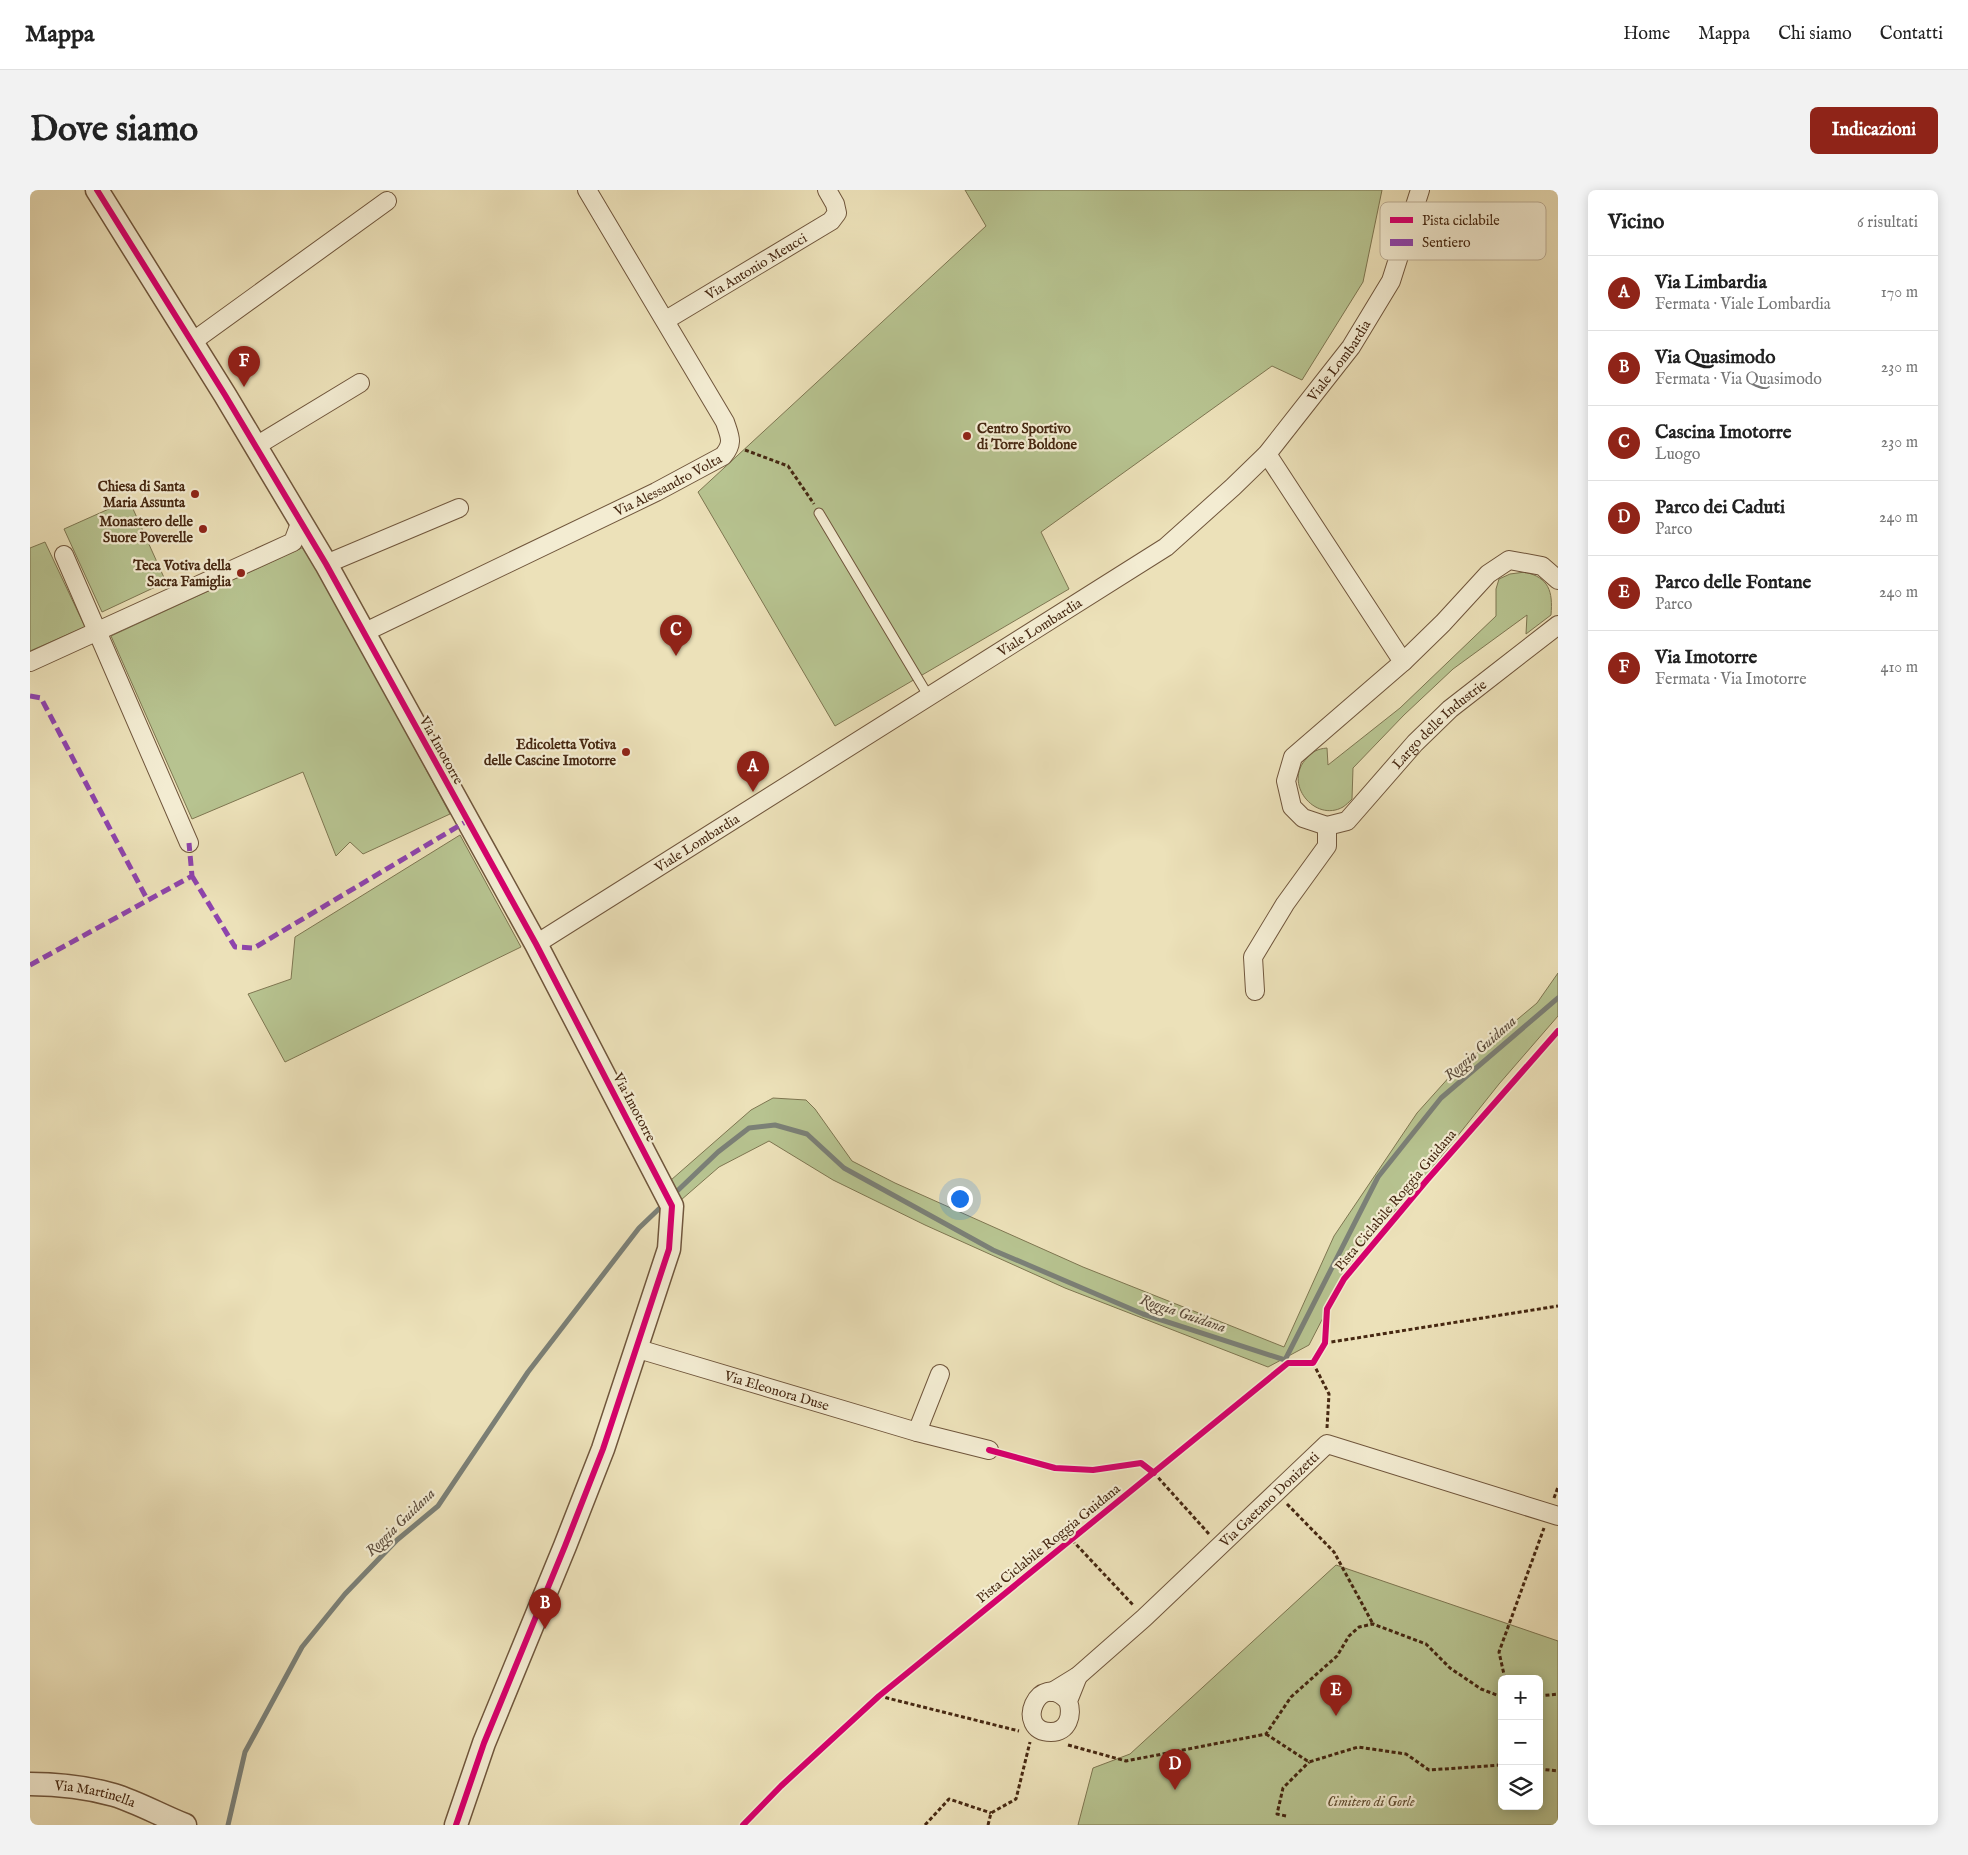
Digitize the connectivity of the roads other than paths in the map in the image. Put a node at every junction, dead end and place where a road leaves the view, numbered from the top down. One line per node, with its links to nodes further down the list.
1 (97, 190): 9 (street, Via Imotorre)
2 (587, 190): 8 (street, Via Alessandro Volta)
3 (1420, 190): 6 (street, Viale Lombardia)
4 (831, 197): 8 (street, Via Antonio Meucci)
5 (387, 201): 9 (street)
6 (1416, 202)
7 (1398, 260): 12 (street, Viale Lombardia)
8 (664, 318): 21 (street, Via Alessandro Volta)
9 (192, 342): 11 (street, Via Imotorre)
10 (360, 383): 11 (street)
11 (256, 446): 15 (street, Via Imotorre)
12 (1267, 454): 23 (street); 24 (street, Viale Lombardia)
13 (458, 508): 17 (street)
14 (819, 513): 24 (lane)
15 (301, 521): 17 (street, Via Imotorre); 20 (street)
16 (64, 555): 20 (street)
17 (326, 564): 21 (street, Via Imotorre)
18 (1558, 580): 23 (street)
19 (1558, 625): 25 (street, Largo delle Industrie)
20 (98, 631): 22 (street); 26 (street)
21 (363, 633): 27 (street, Via Imotorre)
22 (30, 662)
23 (1404, 662): 25 (street)
24 (928, 697): 27 (street, Viale Lombardia)
25 (1328, 826): 28 (street)
26 (189, 843)
27 (536, 944): 29 (street, Via Imotorre)
28 (1255, 991)
29 (635, 1348): 31 (street, Via Eleonora Duse); 39 (street, Via Imotorre)
30 (940, 1374): 31 (street)
31 (917, 1432): 32 (street, Via Eleonora Duse)
32 (989, 1450)
33 (1554, 1514): 34 (street, Via Gaetano Donizetti)
34 (1078, 1676): 35 (street, Via Gaetano Donizetti); 36 (street, Via Gaetano Donizetti)
35 (1052, 1692): 36 (street); 36 (street, Via Gaetano Donizetti)
36 (1068, 1701)
37 (30, 1784): 38 (street, Via Martinella)
38 (185, 1825)
39 (456, 1825)

